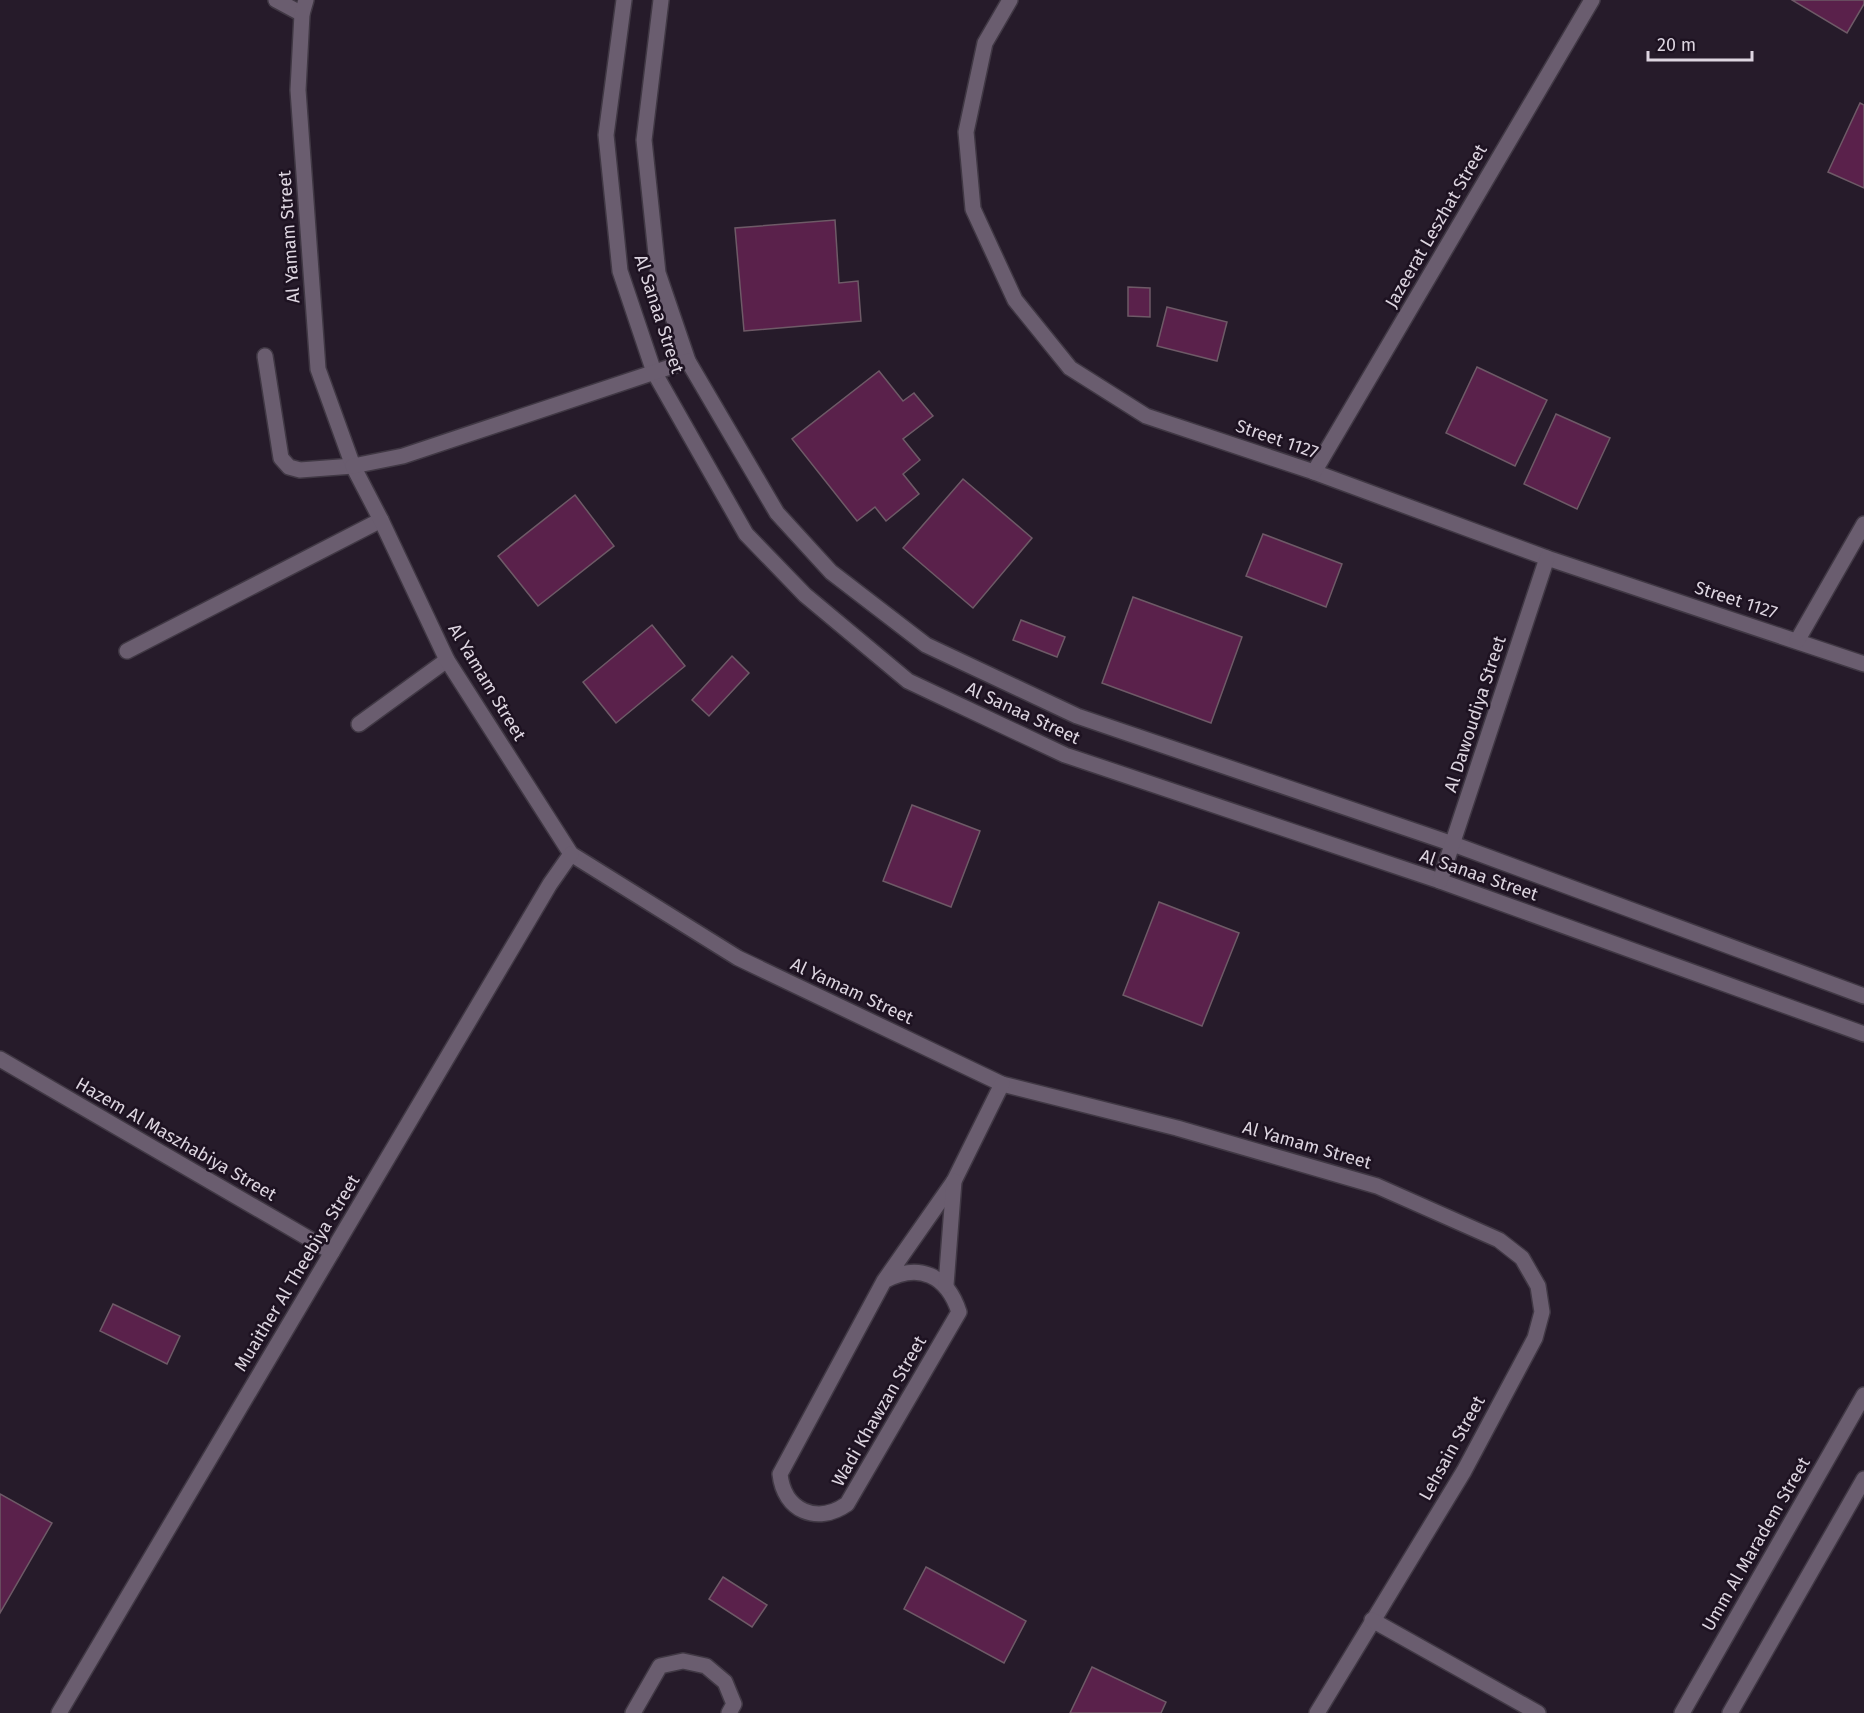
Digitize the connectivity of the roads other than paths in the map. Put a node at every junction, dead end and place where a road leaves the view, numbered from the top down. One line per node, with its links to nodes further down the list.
1 (276, 0): 6 (street)
2 (624, 0): 9 (street, Al Sanaa Street)
3 (661, 0): 8 (street, Al Sanaa Street)
4 (1010, 0): 11 (street, Street 1127)
5 (1592, 0): 11 (street, Jazeerat Leszhat Street)
6 (304, 7): 10 (street, Al Yamam Street)
7 (265, 356): 10 (street)
8 (688, 362): 9 (street); 20 (street, Al Sanaa Street)
9 (654, 372): 10 (street); 22 (street, Al Sanaa Street)
10 (353, 466): 12 (street, Al Yamam Street)
11 (1314, 472): 14 (street, Street 1127)
12 (381, 520): 16 (street); 17 (street, Al Yamam Street)
13 (1864, 524): 15 (street)
14 (1547, 558): 15 (street, Street 1127); 20 (street, Al Dawoudiya Street)
15 (1797, 641): 18 (street, Street 1127)
16 (127, 651)
17 (447, 660): 19 (street); 21 (street, Al Yamam Street)
18 (1864, 664)
19 (359, 724)
20 (1453, 843): 22 (street, Al Dawoudiya Street); 23 (street, Al Sanaa Street)
21 (571, 854): 26 (street, Al Yamam Street); 28 (street, Muaither Al Theebiya Street)
22 (1440, 881): 24 (street, Al Sanaa Street)
23 (1864, 996)
24 (1864, 1034)
25 (0, 1059): 28 (street, Hazem Al Maszhabiya Street)
26 (1002, 1084): 27 (street, Wadi Khawzan Street); 31 (street, Al Yamam Street)
27 (954, 1181): 29 (street, Wadi Khawzan Street); 30 (street, Wadi Khawzan Street)
28 (332, 1252): 35 (street, Muaither Al Theebiya Street)
29 (884, 1281): 30 (street); 30 (street, Wadi Khawzan Street)
30 (946, 1285)
31 (1538, 1286): 34 (street, Lehsain Street)
32 (1864, 1395): 40 (street, Umm Al Maradem Street)
33 (1864, 1479): 41 (street)
34 (1372, 1620): 38 (street, Lehsain Street); 39 (street)
35 (59, 1713)
36 (633, 1713): 37 (street)
37 (729, 1713)
38 (1317, 1713)
39 (1538, 1713)
40 (1682, 1713)
41 (1730, 1713)

